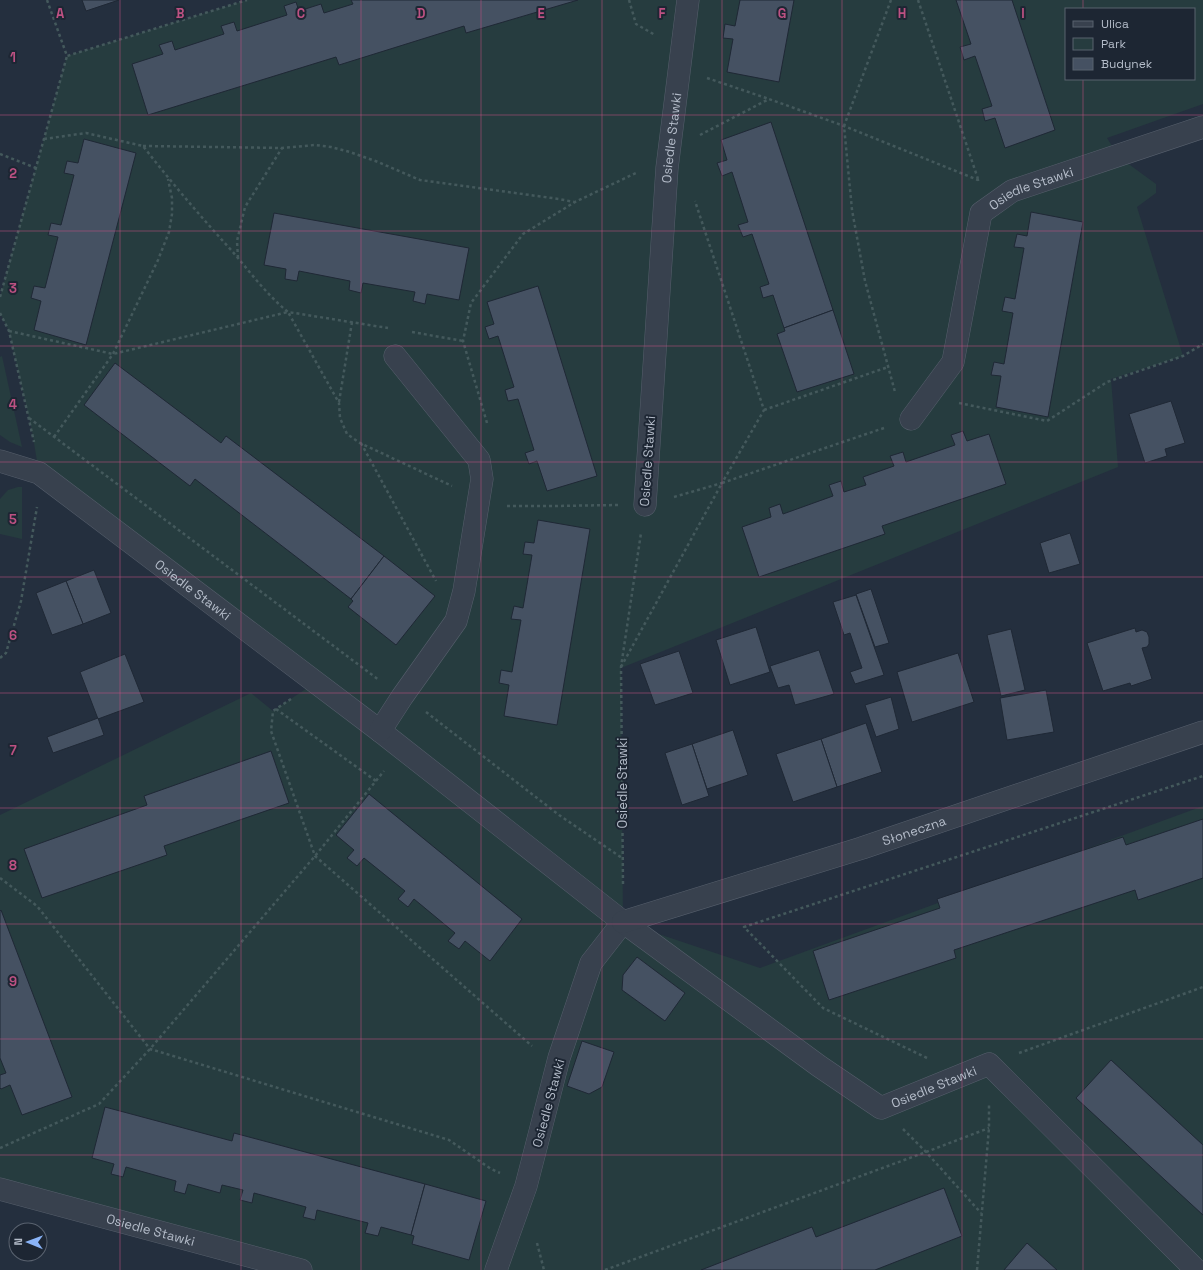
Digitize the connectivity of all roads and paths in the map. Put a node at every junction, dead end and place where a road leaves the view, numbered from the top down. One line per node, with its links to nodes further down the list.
1 (47, 0): 8 (path)
2 (247, 0): 8 (path)
3 (629, 0): 7 (path)
4 (688, 0): 9 (street, Osiedle Stawki)
5 (891, 0): 11 (path)
6 (918, 0): 21 (path)
7 (636, 24)
8 (68, 56): 14 (path)
9 (680, 69): 10 (path); 19 (street, Osiedle Stawki)
10 (769, 99): 11 (path); 13 (path)
11 (844, 126): 21 (path); 36 (path)
12 (1203, 127): 24 (street, Osiedle Stawki)
13 (698, 135)
14 (44, 139): 15 (path); 18 (path)
15 (143, 146): 16 (path); 20 (path)
16 (282, 148): 23 (path); 25 (path)
17 (0, 154): 18 (path)
18 (36, 168): 26 (path)
19 (667, 168): 23 (path); 48 (street, Osiedle Stawki)
20 (168, 179): 25 (path); 34 (path)
21 (978, 180): 24 (path)
22 (695, 201): 39 (path)
23 (575, 202): 32 (path)
24 (982, 213): 41 (street, Osiedle Stawki)
25 (238, 258): 27 (path)
26 (0, 297)
27 (288, 312): 28 (path); 34 (path); 37 (path)
28 (352, 322): 29 (path); 37 (path)
29 (390, 328)
30 (9, 331): 34 (path)
31 (408, 331): 32 (path)
32 (463, 341): 42 (path)
33 (1203, 344): 38 (path)
34 (113, 354): 43 (path)
35 (395, 356): 47 (street)
36 (888, 367): 39 (path); 41 (path)
37 (339, 403): 44 (path)
38 (954, 404)
39 (764, 410): 46 (path)
40 (29, 418): 43 (path)
41 (911, 419): 46 (path)
42 (489, 430)
43 (54, 437): 52 (path)
44 (360, 443): 47 (path); 49 (path)
45 (0, 461): 51 (street, Osiedle Stawki)
46 (722, 483): 48 (path); 50 (path)
47 (478, 498): 48 (path); 49 (street)
48 (645, 505): 50 (path, Osiedle Stawki)
49 (456, 621): 52 (street)
50 (621, 667): 60 (path, Osiedle Stawki)
51 (316, 682): 53 (path); 54 (street, Osiedle Stawki)
52 (402, 697): 54 (street); 60 (path)
53 (276, 709): 58 (path); 59 (path)
54 (380, 730): 56 (street, Osiedle Stawki)
55 (1203, 732): 62 (street, Słoneczna)
56 (402, 749): 58 (path); 62 (street, Osiedle Stawki)
57 (1203, 776): 67 (path)
58 (376, 782): 59 (path)
59 (315, 856): 64 (path); 66 (path)
60 (622, 858): 62 (path, Osiedle Stawki)
61 (0, 878): 64 (path)
62 (623, 922): 66 (street, Osiedle Stawki); 68 (street, Osiedle Stawki)
63 (1203, 987): 65 (path)
64 (150, 1049): 70 (path); 72 (path)
65 (989, 1064): 67 (street, Osiedle Stawki); 69 (path); 81 (street, Osiedle Stawki)
66 (557, 1067): 72 (street, Osiedle Stawki)
67 (963, 1075): 68 (street, Osiedle Stawki)
68 (881, 1108): 71 (path)
69 (989, 1128): 71 (path); 74 (path)
70 (0, 1148)
71 (926, 1152): 74 (path); 75 (path)
72 (526, 1186): 77 (street, Osiedle Stawki)
73 (0, 1189): 76 (street, Osiedle Stawki)
74 (982, 1214): 80 (path)
75 (614, 1266): 78 (path); 79 (path)
76 (301, 1270)
77 (496, 1270)
78 (605, 1270)
79 (618, 1270)
80 (977, 1270)
81 (1196, 1270)

